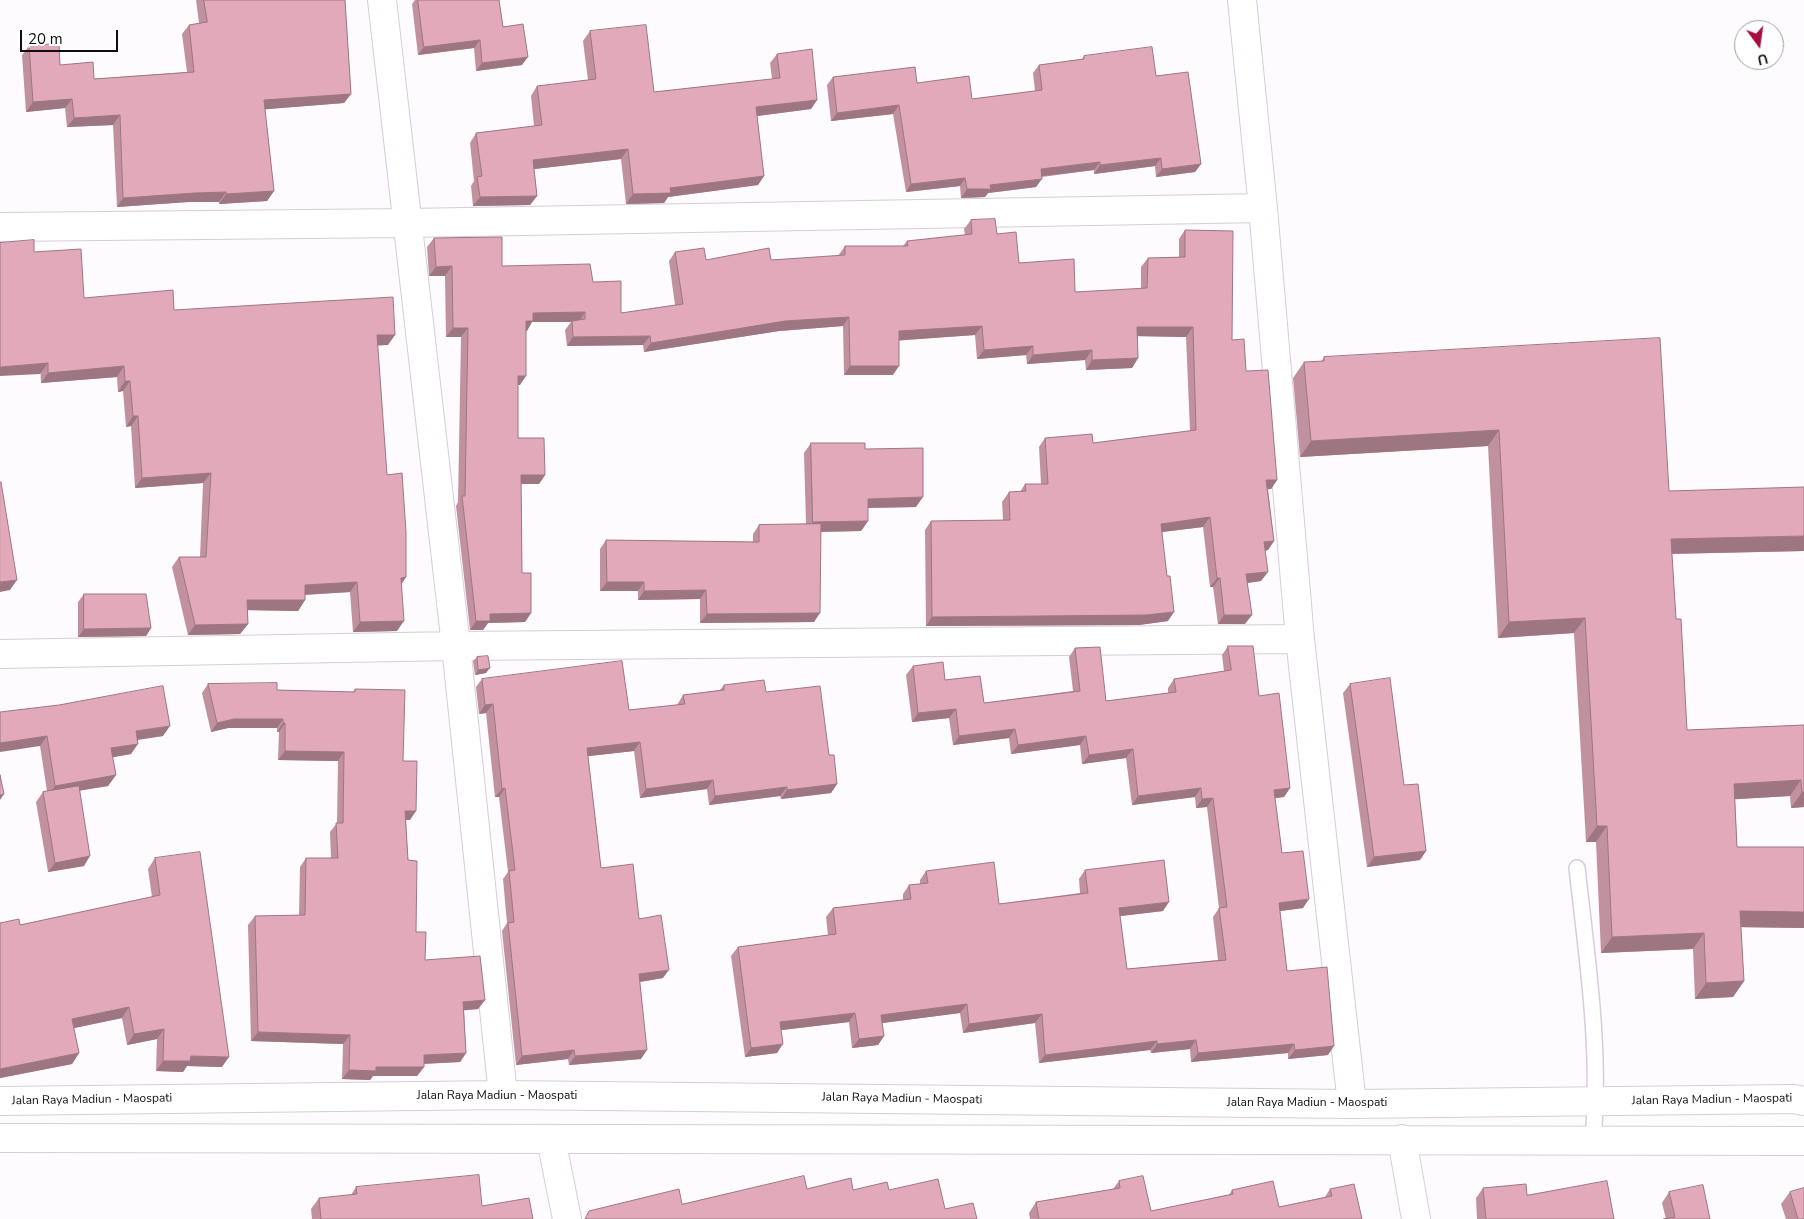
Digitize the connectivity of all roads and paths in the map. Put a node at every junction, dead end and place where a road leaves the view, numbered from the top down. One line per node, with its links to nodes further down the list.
1 (382, 0): 4 (main road)
2 (1242, 0): 3 (main road)
3 (1263, 208): 4 (main road); 6 (main road)
4 (408, 223): 5 (main road); 7 (main road)
5 (0, 227)
6 (1300, 638): 7 (main road); 15 (main road)
7 (456, 646): 8 (main road); 10 (main road)
8 (0, 654)
9 (1577, 868): 14 (lane)
10 (503, 1095): 11 (main road, Jalan Raya Madiun - Maospati); 12 (main road, Jalan Raya Madiun - Maospati)
11 (814, 1098): 15 (main road, Jalan Raya Madiun - Maospati); 17 (main road)
12 (0, 1101)
13 (1804, 1101): 14 (main road, Jalan Raya Madiun - Maospati)
14 (1596, 1102): 15 (main road, Jalan Raya Madiun - Maospati); 20 (lane)
15 (1352, 1104)
16 (0, 1138): 18 (main road)
17 (823, 1138): 18 (main road); 19 (main road)
18 (551, 1139): 22 (main road)
19 (1402, 1139): 20 (main road); 23 (main road)
20 (1593, 1140): 21 (main road)
21 (1804, 1141)
22 (567, 1219)
23 (1416, 1219)

